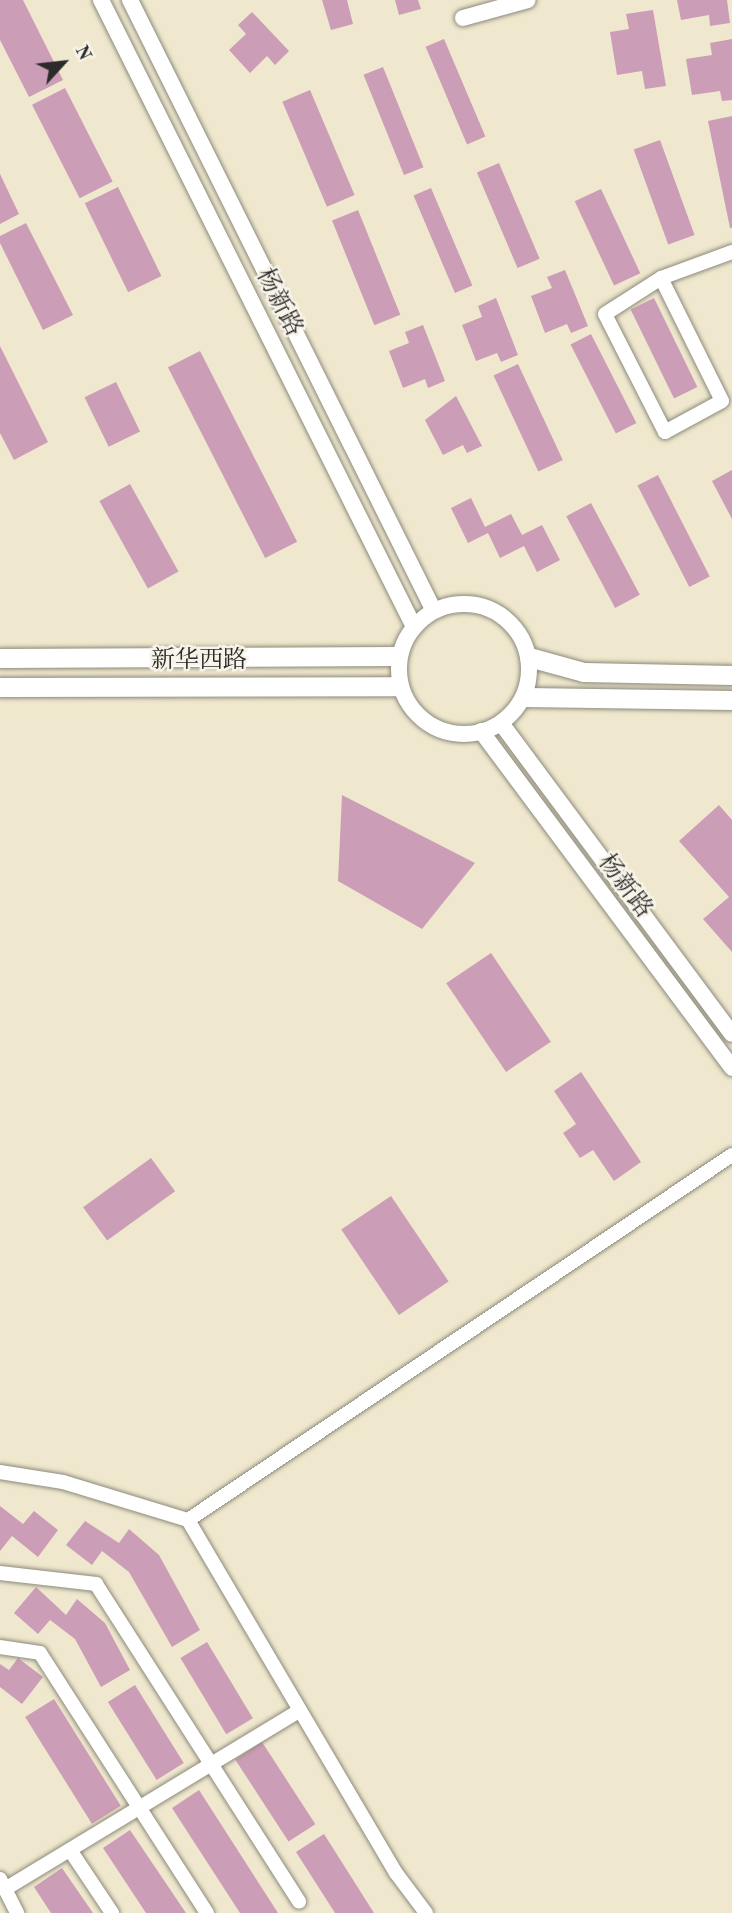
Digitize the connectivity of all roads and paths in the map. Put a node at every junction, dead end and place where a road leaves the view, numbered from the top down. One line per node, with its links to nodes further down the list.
1 (101, 0): 8 (street, 杨新路)
2 (130, 0): 7 (street, 杨新路)
3 (528, 0): 4 (street)
4 (463, 18)
5 (732, 252): 6 (street)
6 (661, 278): 6 (street)
7 (435, 611): 8 (street); 10 (street)
8 (414, 627): 9 (street)
9 (397, 656): 11 (main road, 新华西路); 14 (street)
10 (529, 657): 12 (main road); 15 (street)
11 (0, 658)
12 (732, 675)
13 (0, 687): 14 (main road, 新华西路)
14 (398, 687): 18 (street)
15 (526, 697): 16 (main road); 17 (street)
16 (732, 700)
17 (501, 723): 18 (street); 19 (street, 杨新路)
18 (481, 732): 20 (street, 杨新路)
19 (732, 1034)
20 (732, 1068)
21 (732, 1155): 23 (street)
22 (0, 1472): 23 (street)
23 (188, 1520): 26 (street)
24 (0, 1573): 27 (street)
25 (0, 1647): 28 (street)
26 (299, 1711): 27 (street); 35 (street)
27 (212, 1764): 28 (street); 31 (street)
28 (140, 1807): 29 (street); 34 (street)
29 (70, 1850): 30 (street); 33 (street)
30 (3, 1884): 32 (street)
31 (299, 1902)
32 (17, 1913)
33 (112, 1913)
34 (207, 1913)
35 (426, 1913)

